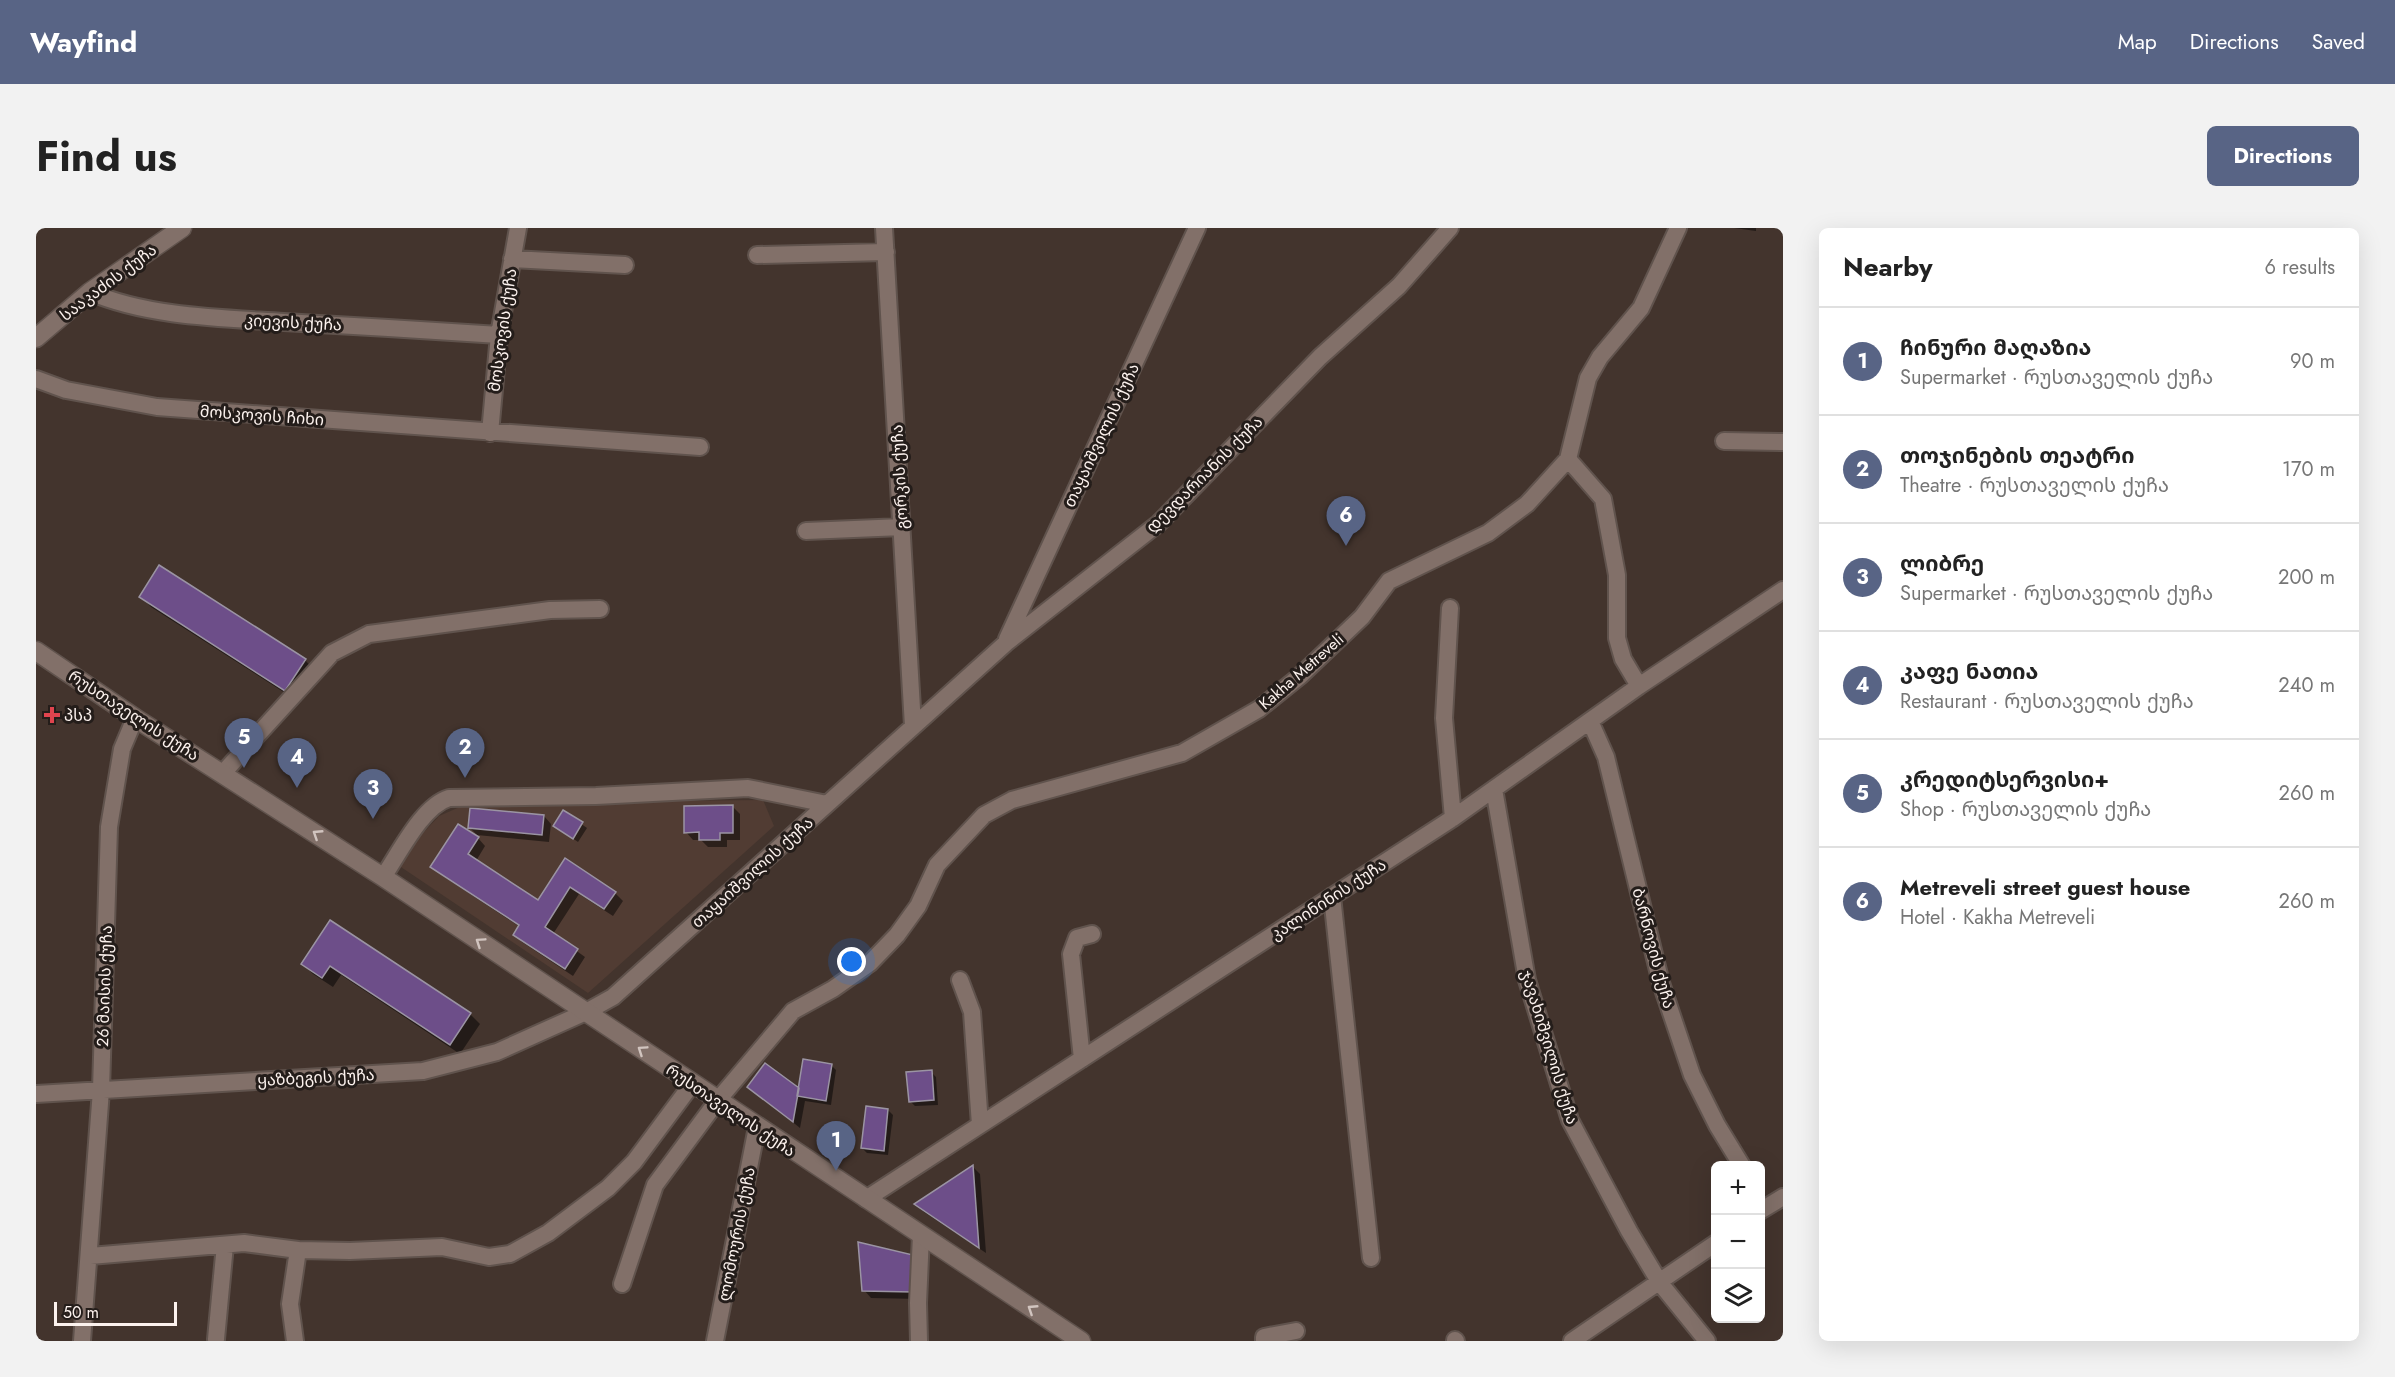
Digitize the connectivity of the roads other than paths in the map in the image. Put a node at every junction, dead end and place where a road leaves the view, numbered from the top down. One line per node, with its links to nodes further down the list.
1 (182, 228): 11 (main road, სააკაძის ქუჩა)
2 (518, 228): 9 (street, მოსკოვის ქუჩა)
3 (884, 228): 7 (street, გორკის ქუჩა)
4 (1197, 228): 25 (street, თაყაიშვილის ქუჩა)
5 (1450, 228): 25 (street, დევდარიანის ქუჩა)
6 (1678, 228): 19 (street, Kakha Metreveli)
7 (886, 252): 8 (street); 20 (street, გორკის ქუჩა)
8 (757, 255)
9 (512, 259): 10 (street); 12 (street, მოსკოვის ქუჩა)
10 (625, 265)
11 (90, 292): 12 (street, კიევის ქუჩა); 13 (main road, სააკაძის ქუჩა)
12 (499, 334): 15 (street, მოსკოვის ქუჩა)
13 (36, 338)
14 (36, 380): 15 (street, მოსკოვის ჩიხი)
15 (490, 433): 18 (street, მოსკოვის ჩიხი)
16 (1724, 441): 17 (street)
17 (1783, 442)
18 (700, 447)
19 (1568, 459): 27 (street); 44 (street, Kakha Metreveli)
20 (902, 527): 21 (street); 30 (street, გორკის ქუჩა)
21 (806, 531)
22 (1783, 590): 27 (street, კალინინის ქუჩა)
23 (1450, 608): 34 (street)
24 (600, 609): 31 (street)
25 (1006, 643): 30 (street, დევდარიანის ქუჩა)
26 (36, 651): 28 (main road, რუსთაველის ქუჩა)
27 (1639, 686): 29 (street, კალინინის ქუჩა)
28 (135, 718): 31 (main road, რუსთაველის ქუჩა); 42 (street, 26 მაისის ქუჩა)
29 (1590, 721): 32 (street, კალინინის ქუჩა); 47 (street, ბარნოვის ქუჩა)
30 (913, 726): 33 (street, თაყაიშვილის ქუჩა)
31 (223, 773): 35 (main road, რუსთაველის ქუჩა, one-way to 31)
32 (1494, 789): 34 (street, კალინინის ქუჩა); 57 (street, ჯავახიშვილის ქუჩა)
33 (827, 804): 35 (street); 39 (street, თაყაიშვილის ქუჩა)
34 (1453, 818): 36 (street, კალინინის ქუჩა)
35 (383, 877): 39 (main road, რუსთაველის ქუჩა, one-way to 35)
36 (1332, 896): 40 (street, კალინინის ქუჩა); 56 (street)
37 (1092, 934): 40 (street)
38 (960, 980): 45 (street)
39 (586, 1012): 41 (main road, რუსთაველის ქუჩა, one-way to 39); 42 (street, ყაზბეგის ქუჩა)
40 (1082, 1059): 45 (street, კალინინის ქუჩა)
41 (692, 1084): 44 (main road, რუსთაველის ქუჩა); 54 (street)
42 (101, 1090): 43 (street, ყაზბეგის ქუჩა); 55 (street, 26 მაისის ქუჩა)
43 (36, 1094)
44 (718, 1100): 46 (main road, რუსთაველის ქუჩა); 58 (street, Kakha Metreveli)
45 (980, 1125): 49 (street, კალინინის ქუჩა)
46 (757, 1127): 49 (main road, რუსთაველის ქუჩა); 63 (street, ლომოურის ქუჩა)
47 (1739, 1161)
48 (1783, 1197): 50 (street)
49 (866, 1199): 51 (main road, რუსთაველის ქუჩა)
50 (1765, 1203)
51 (921, 1235): 64 (street); 65 (main road, რუსთაველის ქუჩა, one-way to 51)
52 (225, 1245): 54 (street); 55 (street); 60 (street)
53 (1711, 1247): 57 (street)
54 (298, 1250): 62 (street)
55 (90, 1256): 61 (street, 26 მაისის ქუჩა)
56 (1371, 1258)
57 (1660, 1283): 67 (street); 68 (street, ჯავახიშვილის ქუჩა)
58 (622, 1284)
59 (1296, 1331): 66 (street)
60 (216, 1339)
61 (82, 1341)
62 (296, 1341)
63 (715, 1341)
64 (919, 1341)
65 (1081, 1341)
66 (1264, 1341)
67 (1572, 1341)
68 (1707, 1341)

